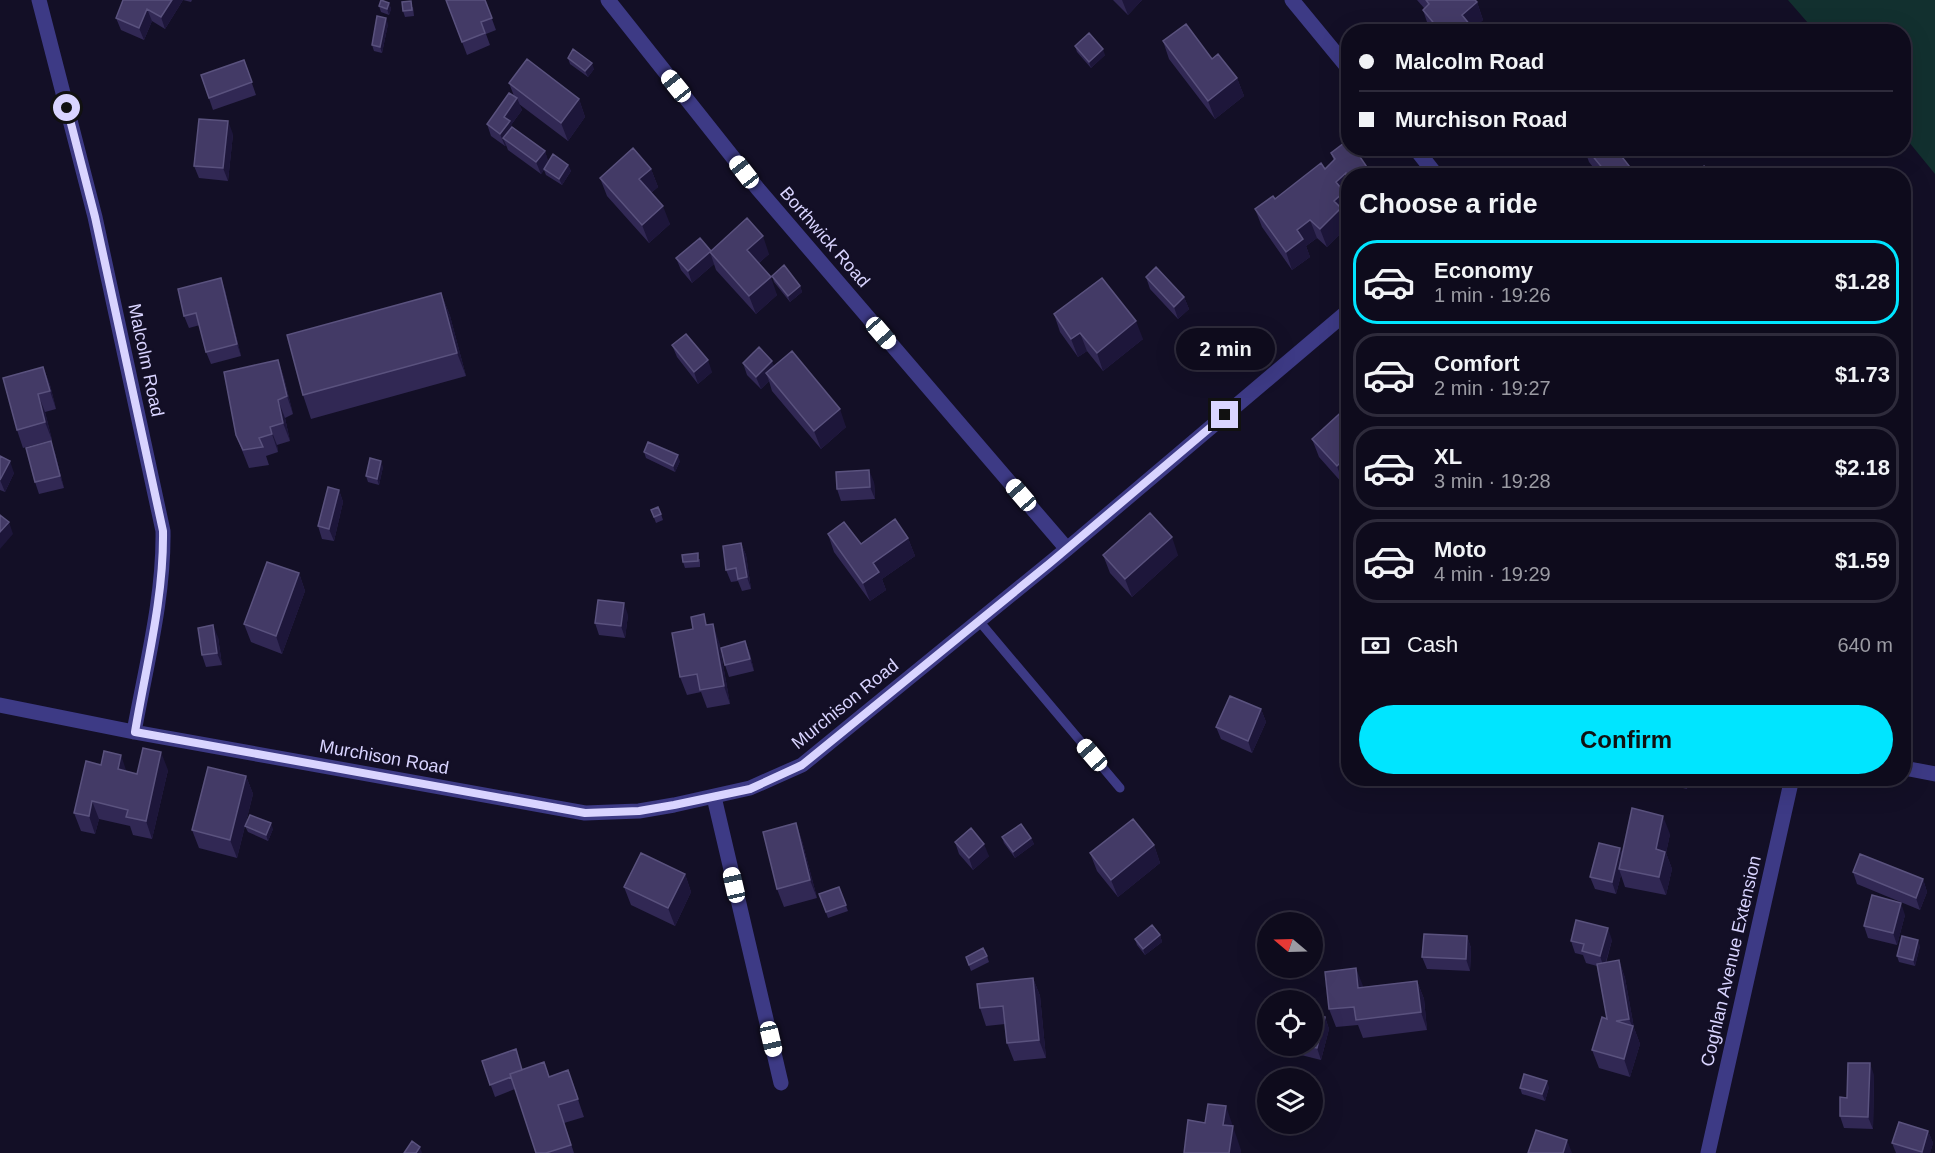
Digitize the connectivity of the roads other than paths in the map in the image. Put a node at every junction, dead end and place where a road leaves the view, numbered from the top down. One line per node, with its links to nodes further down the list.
1 (39, 0): 11 (street, Malcolm Road)
2 (608, 0): 8 (street, Borthwick Road)
3 (1292, 0): 4 (street)
4 (1341, 60)
5 (1421, 156): 6 (street)
6 (1431, 168)
7 (1341, 317): 8 (street, Murchison Road)
8 (1067, 549): 9 (street, Murchison Road)
9 (979, 621): 15 (lane); 16 (street, Murchison Road)
10 (0, 705): 11 (street, Murchison Road)
11 (135, 732): 16 (street, Murchison Road)
12 (1911, 769): 13 (street)
13 (1935, 774)
14 (1790, 786): 18 (street, Coghlan Avenue Extension)
15 (1120, 788)
16 (714, 796): 17 (street)
17 (781, 1083)
18 (1708, 1153)

